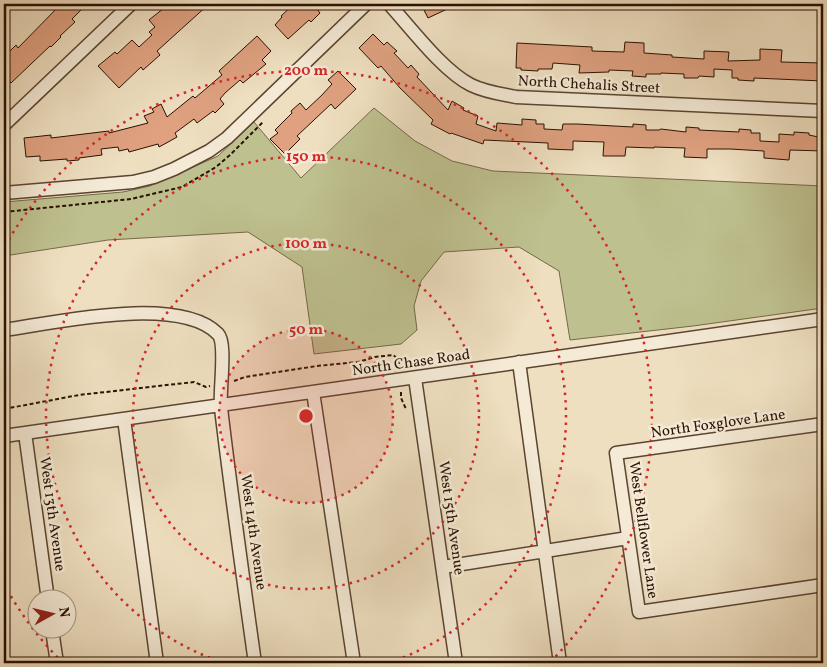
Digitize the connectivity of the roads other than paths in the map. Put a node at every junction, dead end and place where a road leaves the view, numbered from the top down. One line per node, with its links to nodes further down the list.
1 (131, 4): 5 (street)
2 (366, 4): 6 (street)
3 (389, 4): 4 (street, North Chehalis Street)
4 (823, 111)
5 (4, 125)
6 (4, 193)
7 (823, 319): 9 (street, North Chase Road)
8 (4, 330): 12 (street, West 14th Avenue)
9 (519, 362): 10 (street, North Chase Road); 19 (street)
10 (415, 378): 11 (street, North Chase Road); 20 (street, West 15th Avenue)
11 (313, 392): 12 (street, North Chase Road); 27 (street)
12 (221, 405): 13 (street, North Chase Road); 26 (street, West 14th Avenue)
13 (124, 419): 15 (street, North Chase Road); 25 (street)
14 (823, 424): 17 (street, North Foxglove Lane)
15 (25, 433): 16 (street, North Chase Road); 22 (street, West 13th Avenue)
16 (4, 436)
17 (616, 453): 18 (street, West Bellflower Lane)
18 (628, 538): 19 (street); 21 (street, West Bellflower Lane)
19 (545, 551): 20 (street); 29 (street)
20 (443, 566): 28 (street, West 15th Avenue)
21 (823, 585)
22 (47, 590)
23 (54, 640): 24 (street)
24 (57, 663)
25 (157, 663)
26 (255, 663)
27 (354, 663)
28 (456, 663)
29 (560, 663)

